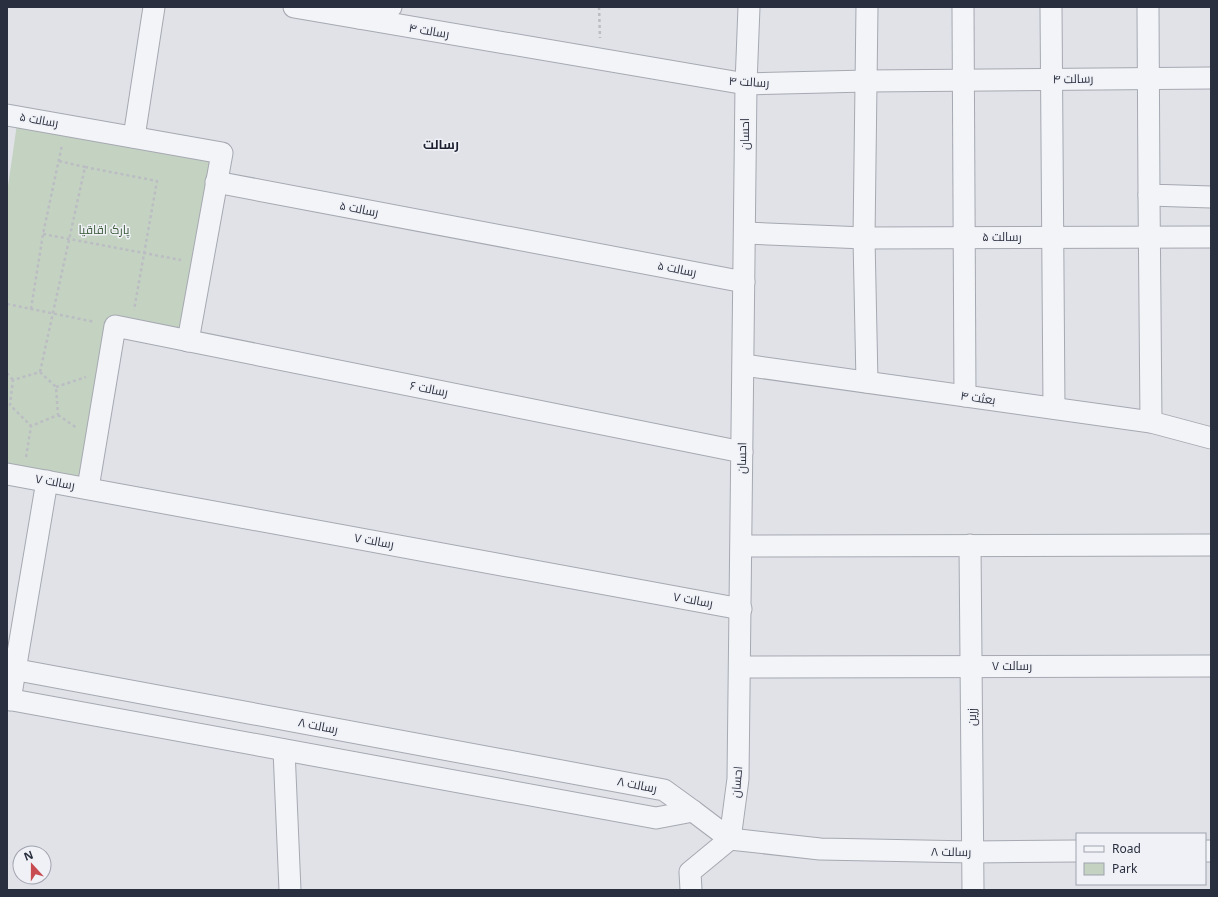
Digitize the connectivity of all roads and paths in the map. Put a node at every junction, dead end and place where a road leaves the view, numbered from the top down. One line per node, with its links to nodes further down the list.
1 (154, 7): 20 (street)
2 (294, 7): 10 (street, رسالت ۴)
3 (391, 7): 10 (street)
4 (599, 7): 11 (path)
5 (749, 7): 17 (street, احسان)
6 (867, 7): 15 (street)
7 (962, 7): 16 (street)
8 (1051, 7): 14 (street)
9 (1148, 7): 12 (street)
10 (357, 19): 11 (street, رسالت ۴)
11 (601, 60): 17 (street, رسالت ۴)
12 (1147, 78): 13 (street, رسالت ۴); 14 (street, رسالت ۴); 24 (street)
13 (1211, 78)
14 (1051, 80): 16 (street, رسالت ۴); 29 (street)
15 (867, 81): 16 (street, رسالت ۴); 17 (street, رسالت ۴); 33 (street)
16 (962, 81): 28 (street)
17 (746, 84): 26 (street, احسان)
18 (7, 115): 19 (street, رسالت ۵)
19 (66, 125): 20 (street, رسالت ۵); 21 (path)
20 (134, 137): 23 (street, رسالت ۵)
21 (59, 161): 22 (path); 27 (path)
22 (85, 167): 32 (path); 34 (path)
23 (216, 182): 35 (street); 36 (street, رسالت ۵)
24 (1149, 195): 25 (street); 30 (street)
25 (1211, 197)
26 (745, 233): 33 (street, رسالت ۵); 36 (street, احسان)
27 (43, 234): 32 (path); 38 (path)
28 (964, 237): 29 (street, رسالت ۵); 33 (street, رسالت ۵); 49 (street)
29 (1053, 237): 30 (street, رسالت ۵); 51 (street)
30 (1150, 237): 31 (street, رسالت ۵); 52 (street)
31 (1211, 237)
32 (70, 238): 34 (path); 39 (path)
33 (864, 238): 47 (street)
34 (144, 252): 35 (path); 40 (path)
35 (201, 264): 41 (street)
36 (744, 282): 42 (street, احسان)
37 (7, 304): 38 (path)
38 (31, 309): 39 (path)
39 (53, 313): 40 (path); 44 (path)
40 (122, 328): 41 (street, رسالت ۶); 43 (street)
41 (188, 341): 55 (street, رسالت ۶)
42 (744, 365): 47 (street, بعثت ۴); 55 (street, احسان)
43 (108, 370): 48 (path); 58 (street)
44 (40, 372): 46 (path); 48 (path)
45 (7, 373): 46 (path)
46 (13, 380): 50 (path)
47 (868, 382): 49 (street, بعثت ۴)
48 (56, 387): 53 (path)
49 (965, 396): 51 (street, بعثت ۴)
50 (8, 406): 53 (path)
51 (1054, 408): 52 (street, بعثت ۴)
52 (1150, 422): 54 (street, بعثت ۴)
53 (31, 426): 56 (path)
54 (1211, 438)
55 (742, 452): 61 (street, احسان)
56 (15, 475): 57 (street, رسالت ۷)
57 (47, 481): 58 (street, رسالت ۷); 66 (street)
58 (88, 488): 62 (street, رسالت ۷)
59 (970, 545): 60 (street); 61 (street); 63 (street, زرین)
60 (1211, 545)
61 (742, 546): 62 (street, احسان)
62 (741, 608): 65 (street, احسان)
63 (971, 666): 64 (street, رسالت ۷); 65 (street, رسالت ۷); 71 (street, زرین)
64 (1211, 666)
65 (740, 667): 70 (street, احسان)
66 (11, 668): 67 (street); 69 (street, رسالت ۸)
67 (9, 700): 68 (street)
68 (284, 750): 69 (street); 73 (street)
69 (693, 811): 70 (street, رسالت ۸)
70 (730, 839): 71 (street, رسالت ۸); 74 (street)
71 (973, 852): 72 (street, رسالت ۸); 75 (street, زرین)
72 (1076, 852)
73 (290, 890)
74 (691, 890)
75 (973, 890)

